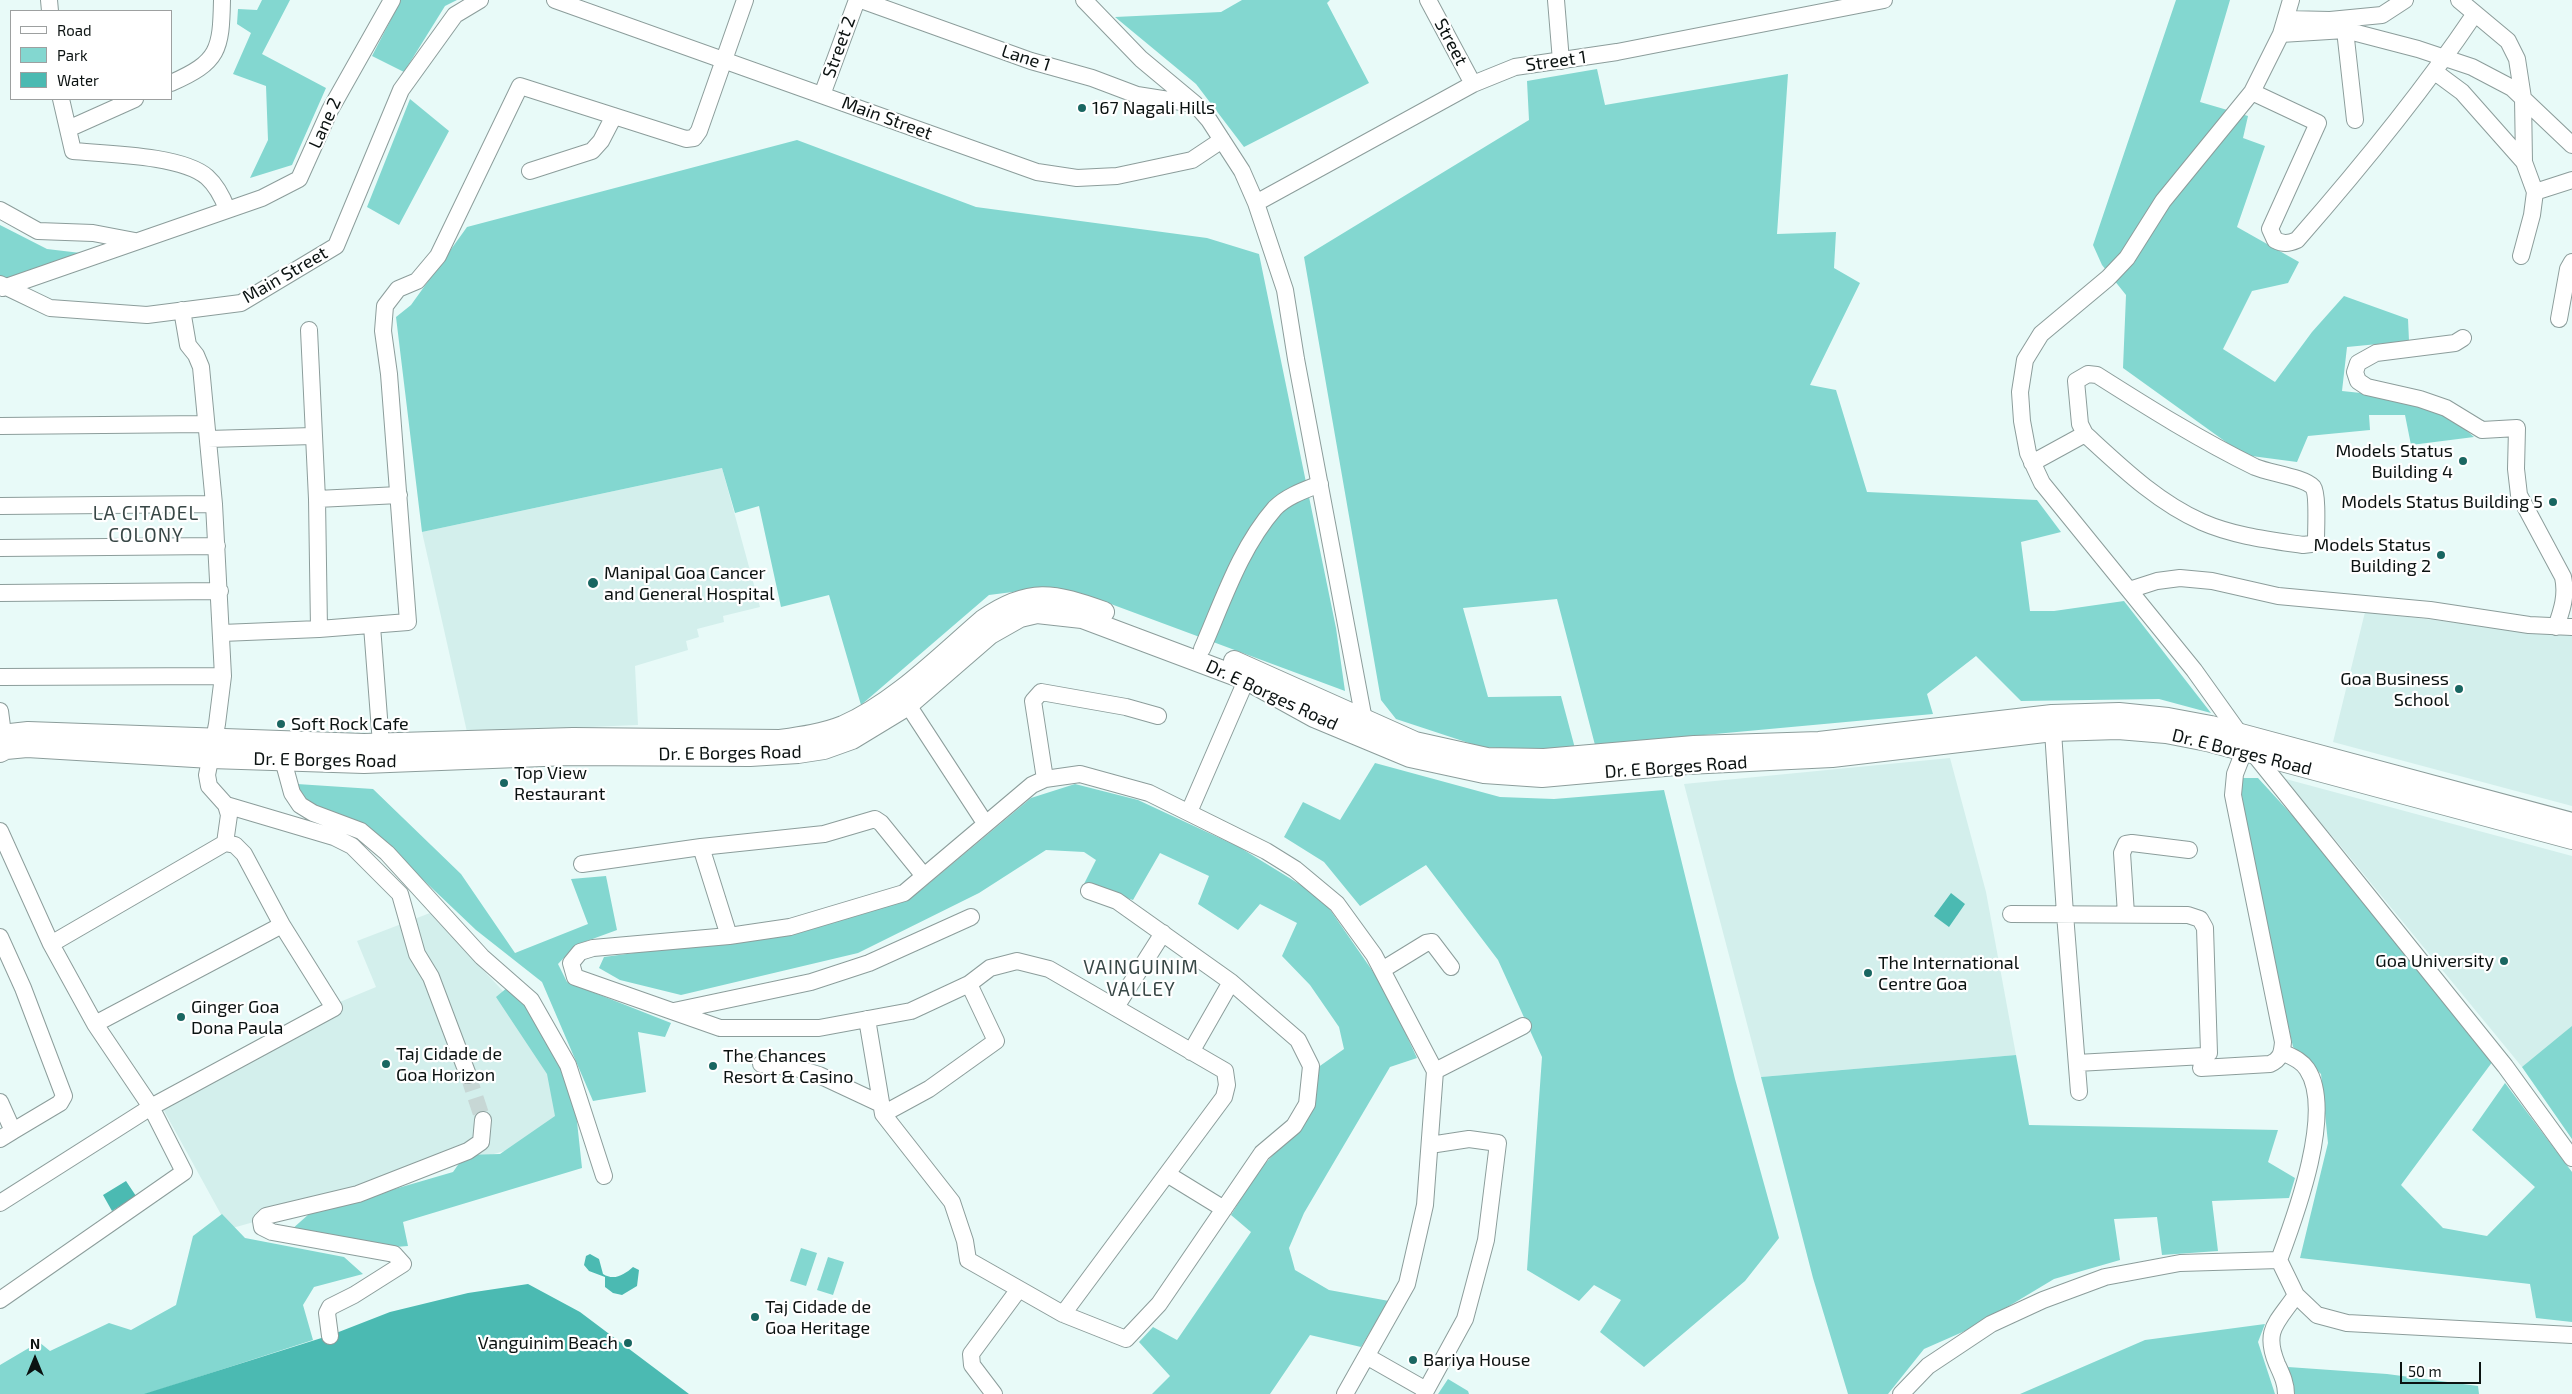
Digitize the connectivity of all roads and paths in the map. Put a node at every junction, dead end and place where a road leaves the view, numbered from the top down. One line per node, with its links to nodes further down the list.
1 (222, 0): 23 (street)
2 (392, 0): 41 (street, Lane 2)
3 (480, 0): 47 (street, Main Street)
4 (555, 0): 21 (street, Main Street)
5 (745, 0): 21 (street)
6 (857, 0): 26 (street, Street 2)
7 (861, 0): 30 (street, Lane 1)
8 (1084, 0): 30 (street)
9 (1428, 0): 24 (street, Street)
10 (1556, 0): 20 (street)
11 (1884, 0): 15 (street, Street 1)
12 (2291, 0): 17 (street)
13 (2405, 0): 17 (street)
14 (2458, 0): 16 (street)
15 (1823, 6): 20 (street, Street 1)
16 (2474, 15): 19 (street); 27 (street)
17 (2284, 27): 18 (street); 25 (street)
18 (2345, 30): 19 (street); 32 (street)
19 (2445, 58): 22 (street); 27 (street)
20 (1562, 61): 24 (street, Street 1)
21 (725, 62): 26 (street, Main Street); 31 (street)
22 (2435, 72): 25 (street); 36 (street)
23 (172, 83)
24 (1473, 84): 40 (street, Street 1)
25 (2252, 92): 55 (street)
26 (822, 95): 34 (street, Main Street)
27 (2523, 98): 35 (street); 36 (street)
28 (61, 100): 33 (street)
29 (133, 100): 33 (street)
30 (1195, 104): 34 (street)
31 (614, 116): 37 (street); 57 (street)
32 (2355, 120)
33 (68, 129): 41 (street)
34 (1222, 140): 40 (street)
35 (2572, 145)
36 (2524, 162): 39 (street)
37 (530, 171)
38 (2572, 180): 39 (street)
39 (2535, 192): 44 (street)
40 (1256, 202): 56 (street)
41 (227, 209): 43 (street, Lane 2)
42 (0, 210): 43 (street)
43 (135, 241): 46 (street, Lane 2)
44 (2520, 256)
45 (2572, 262): 48 (street)
46 (3, 287): 47 (street, Main Street)
47 (182, 310): 52 (street)
48 (2558, 319)
49 (309, 330): 54 (street)
50 (2463, 338): 67 (street)
51 (0, 426): 52 (street)
52 (207, 431): 54 (street); 59 (street)
53 (2085, 434): 53 (street); 55 (street)
54 (313, 436): 58 (street)
55 (2032, 462): 63 (street)
56 (1320, 484): 70 (street); 77 (street)
57 (399, 496): 58 (street); 66 (street)
58 (317, 499): 68 (street)
59 (214, 504): 60 (street); 61 (street)
60 (0, 506)
61 (217, 546): 62 (street); 64 (street)
62 (0, 548)
63 (2129, 590): 67 (street); 81 (street)
64 (220, 591): 65 (street); 69 (street)
65 (0, 593)
66 (372, 626): 68 (street); 80 (street)
67 (2564, 627)
68 (319, 629): 69 (street)
69 (222, 633): 72 (street)
70 (1202, 649): 71 (main road, Dr. E Borges Road); 80 (main road, Dr. E Borges Road)
71 (1249, 674): 74 (main road, Dr. E Borges Road); 77 (main road, Dr. E Borges Road); 78 (main road, Dr. E Borges Road); 86 (street)
72 (223, 676): 73 (street); 82 (street)
73 (0, 677)
74 (908, 705): 83 (main road, Dr. E Borges Road); 87 (street)
75 (0, 711): 79 (street)
76 (1158, 716): 84 (street)
77 (1364, 720): 81 (main road, Dr. E Borges Road)
78 (2054, 731): 81 (main road, Dr. E Borges Road); 98 (street)
79 (1, 740): 82 (main road, Dr. E Borges Road)
80 (382, 744): 82 (main road, Dr. E Borges Road)
81 (2246, 746): 88 (main road, Dr. E Borges Road); 90 (main road, Dr. E Borges Road); 116 (street); 129 (street)
82 (212, 748): 83 (main road, Dr. E Borges Road); 85 (street)
83 (282, 760): 131 (street)
84 (1045, 779): 86 (street); 87 (street)
85 (226, 805): 91 (street); 121 (street)
86 (1189, 812): 107 (street)
87 (985, 823): 95 (street)
88 (2572, 823)
89 (0, 831): 105 (street)
90 (2572, 839)
91 (225, 843): 101 (street); 105 (street)
92 (701, 847): 94 (street); 95 (street); 103 (street)
93 (2189, 850): 99 (street)
94 (582, 864)
95 (924, 876): 103 (street)
96 (1089, 891): 102 (street)
97 (2011, 914): 98 (street)
98 (2065, 914): 99 (street); 117 (street)
99 (2126, 914): 117 (street)
100 (971, 917): 111 (street)
101 (282, 925): 113 (street); 124 (street)
102 (1163, 933): 108 (street); 110 (street)
103 (729, 936): 111 (street)
104 (0, 937): 127 (street)
105 (51, 944): 113 (street)
106 (1451, 967): 107 (street)
107 (1382, 970): 120 (street)
108 (1231, 982): 115 (street); 133 (street)
109 (969, 984): 110 (street); 112 (street); 125 (street)
110 (1116, 1007): 115 (street)
111 (674, 1011): 112 (street)
112 (867, 1019): 125 (street)
113 (95, 1024): 124 (street)
114 (1523, 1026): 120 (street)
115 (1191, 1052): 130 (street)
116 (2282, 1052): 119 (street); 134 (street)
117 (2077, 1063): 122 (street)
118 (761, 1064): 125 (street)
119 (2201, 1068)
120 (1435, 1070): 128 (street)
121 (468, 1075)
122 (2079, 1092)
123 (0, 1102): 127 (street)
124 (151, 1107): 132 (street); 137 (street)
125 (882, 1109): 135 (street)
126 (483, 1120): 140 (street)
127 (6, 1135)
128 (1430, 1145): 141 (street); 142 (street)
129 (2572, 1158)
130 (1167, 1174): 133 (street); 138 (street)
131 (604, 1176)
132 (0, 1203)
133 (1224, 1209): 138 (street)
134 (2279, 1260): 136 (street); 145 (street)
135 (1019, 1289): 138 (street); 143 (street)
136 (2296, 1295): 139 (street); 146 (street)
137 (0, 1300)
138 (1063, 1314)
139 (2572, 1335)
140 (330, 1336)
141 (1368, 1357): 142 (street); 144 (street)
142 (1425, 1392)
143 (994, 1394)
144 (1344, 1394)
145 (1901, 1394)
146 (2286, 1394)

